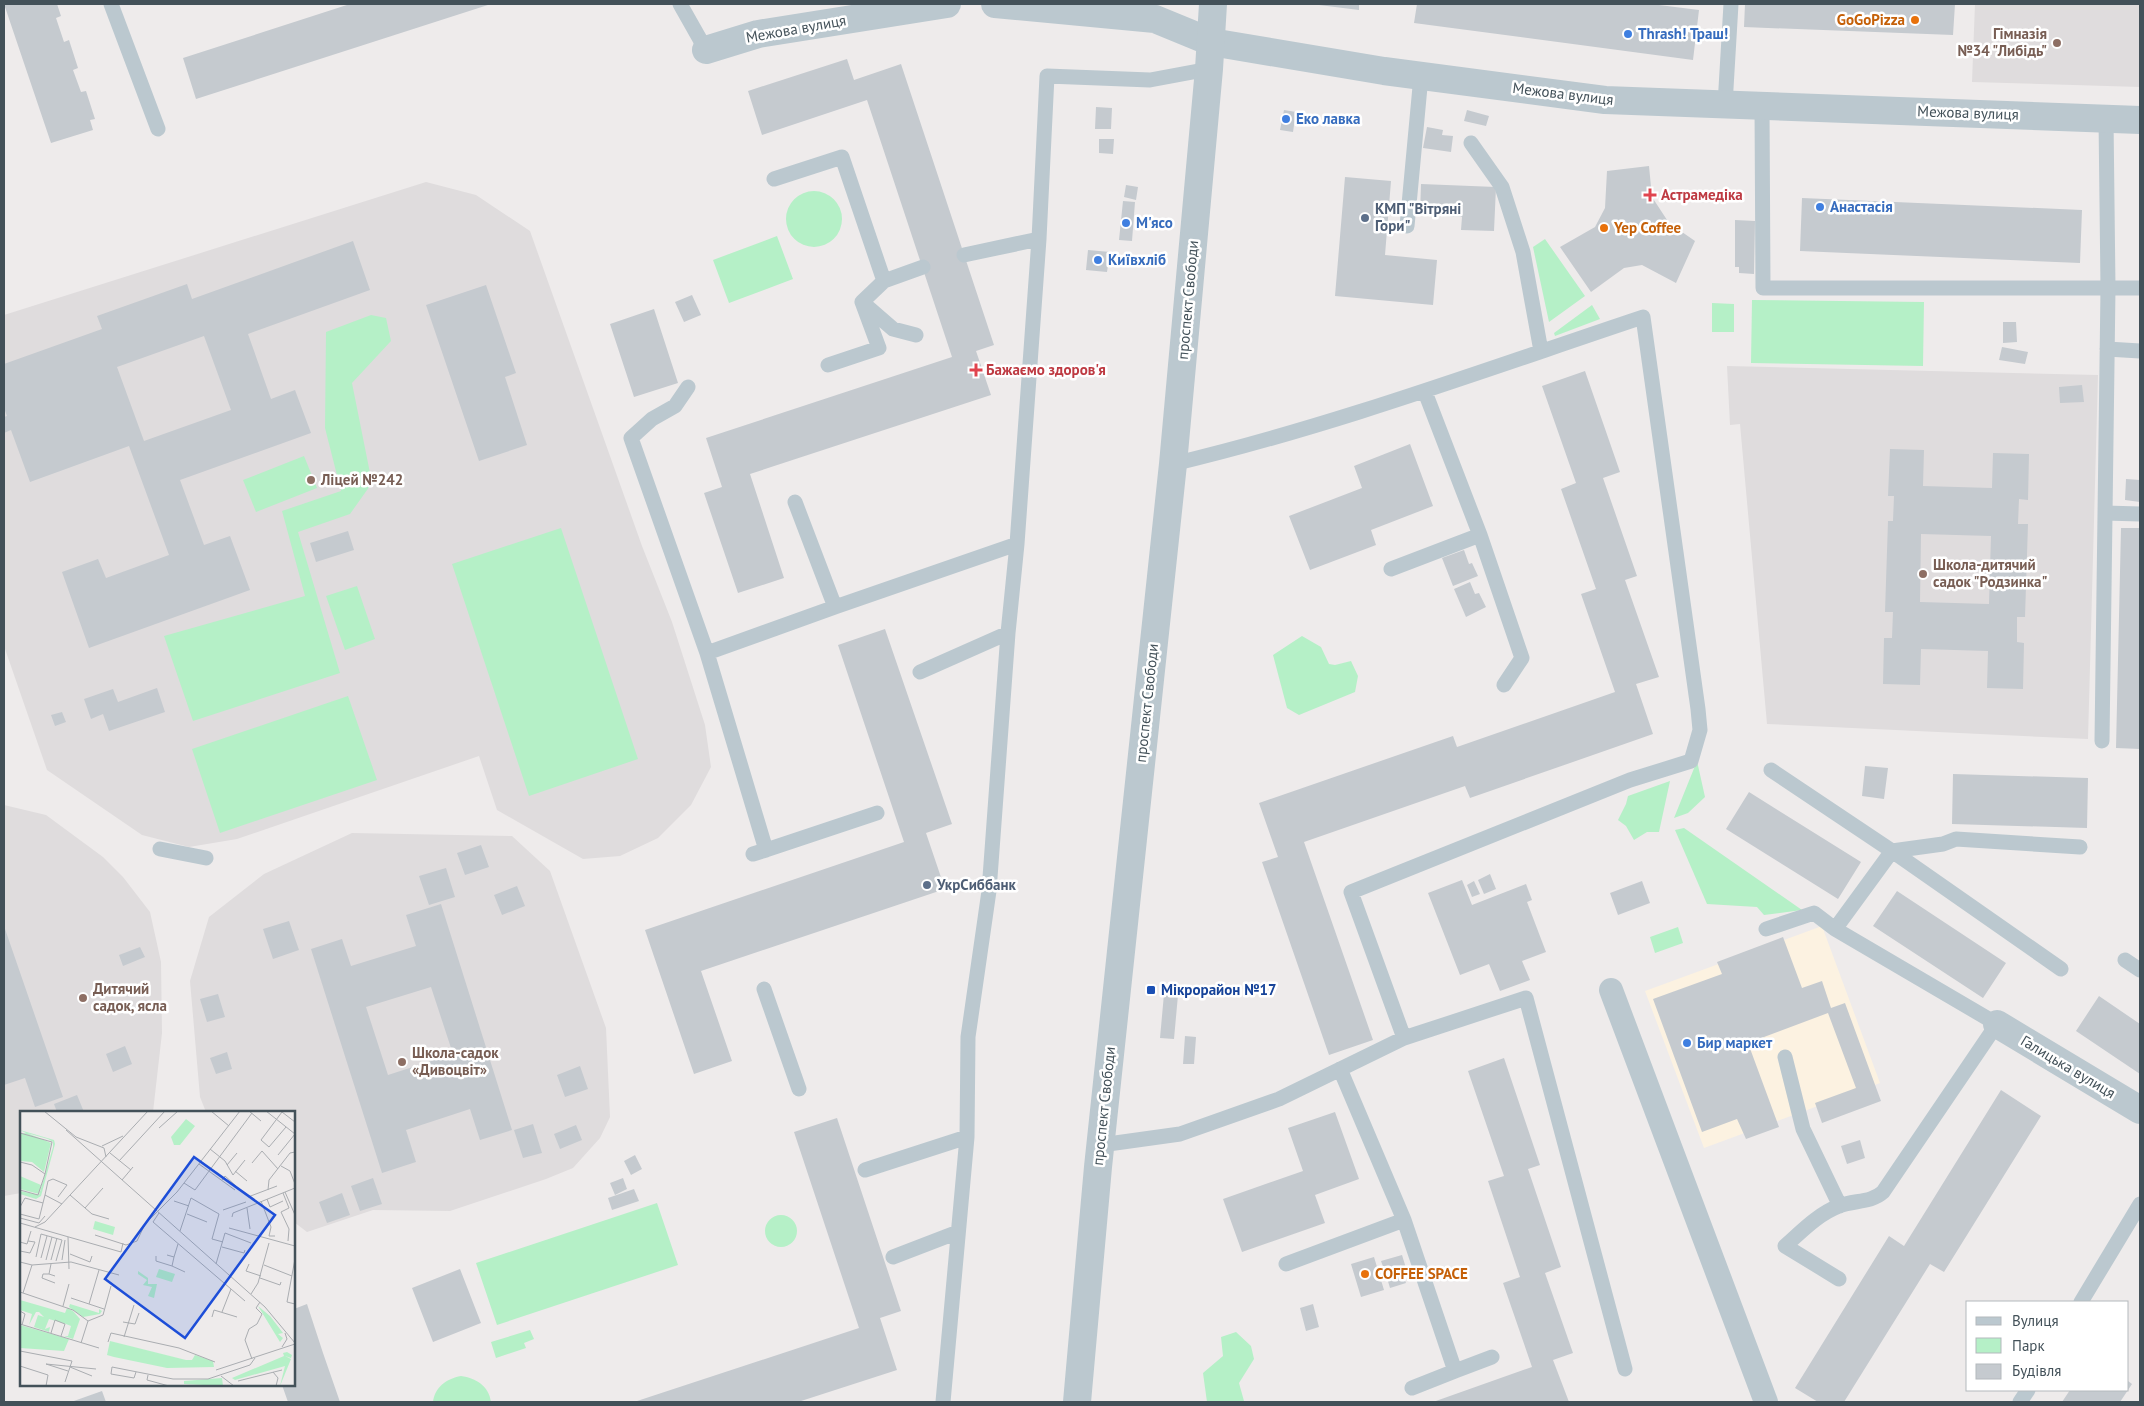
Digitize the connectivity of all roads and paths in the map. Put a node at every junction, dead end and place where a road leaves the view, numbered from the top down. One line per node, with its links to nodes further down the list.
1 (111, 4): 15 (lane)
2 (680, 4): 8 (lane)
3 (947, 4): 8 (street, Межова вулиця)
4 (995, 4): 7 (street, Межова вулиця)
5 (1213, 4): 7 (street, проспект Свободи)
6 (1731, 4): 11 (lane)
7 (1211, 42): 9 (street, проспект Свободи); 10 (street, Межова вулиця)
8 (706, 50)
9 (1209, 70): 19 (lane); 33 (street, проспект Свободи)
10 (1421, 76): 11 (street, Межова вулиця); 18 (lane)
11 (1726, 104): 12 (street, Межова вулиця)
12 (1762, 106): 13 (street, Межова вулиця); 23 (lane)
13 (2106, 118): 14 (street, Межова вулиця); 23 (lane)
14 (2140, 120)
15 (158, 129)
16 (1471, 143): 28 (lane)
17 (774, 179): 22 (lane)
18 (1407, 226)
19 (1039, 239): 20 (lane); 38 (lane)
20 (964, 255)
21 (923, 267): 22 (lane)
22 (884, 281): 25 (lane)
23 (2108, 288): 24 (lane); 27 (lane)
24 (2140, 288)
25 (862, 302): 26 (lane); 30 (lane)
26 (916, 335)
27 (2107, 349): 29 (lane); 35 (lane)
28 (1541, 351): 32 (lane); 60 (lane)
29 (2140, 351)
30 (828, 365)
31 (688, 387): 42 (lane)
32 (1425, 392): 33 (lane); 37 (lane)
33 (1173, 464): 66 (street, проспект Свободи)
34 (795, 502): 40 (lane)
35 (2104, 513): 36 (lane); 45 (lane)
36 (2140, 514)
37 (1480, 535): 39 (lane); 44 (lane)
38 (1017, 544): 40 (lane); 41 (lane)
39 (1391, 569)
40 (835, 608): 42 (lane)
41 (1008, 633): 43 (lane); 65 (lane)
42 (707, 653): 47 (lane)
43 (920, 672)
44 (1504, 685)
45 (2102, 741)
46 (1771, 770): 50 (lane)
47 (876, 813)
48 (2080, 846): 50 (lane)
49 (160, 849): 51 (lane)
50 (1892, 851): 53 (lane); 55 (lane)
51 (206, 858)
52 (1766, 929): 53 (lane)
53 (1836, 929): 59 (lane)
54 (2125, 960): 56 (lane)
55 (2061, 969)
56 (2140, 970)
57 (764, 989): 63 (lane)
58 (1611, 990): 83 (street)
59 (1997, 1024): 64 (street, Галицька вулиця); 69 (lane)
60 (1404, 1038): 62 (lane); 77 (lane)
61 (1785, 1057): 69 (lane)
62 (1340, 1069): 66 (lane); 70 (lane)
63 (799, 1089)
64 (2140, 1110)
65 (967, 1137): 67 (lane); 71 (lane)
66 (1101, 1145): 82 (street, проспект Свободи)
67 (866, 1170)
68 (2140, 1204): 75 (lane)
69 (1840, 1206): 74 (lane)
70 (1404, 1220): 73 (lane); 78 (lane)
71 (958, 1232): 72 (lane); 81 (lane)
72 (893, 1258)
73 (1286, 1264)
74 (1839, 1279)
75 (2082, 1301)
76 (1492, 1357): 78 (lane)
77 (1625, 1369)
78 (1455, 1371): 79 (lane)
79 (1412, 1388)
80 (2027, 1391): 84 (lane)
81 (943, 1402)
82 (1077, 1402)
83 (1766, 1402)
84 (2020, 1402)

